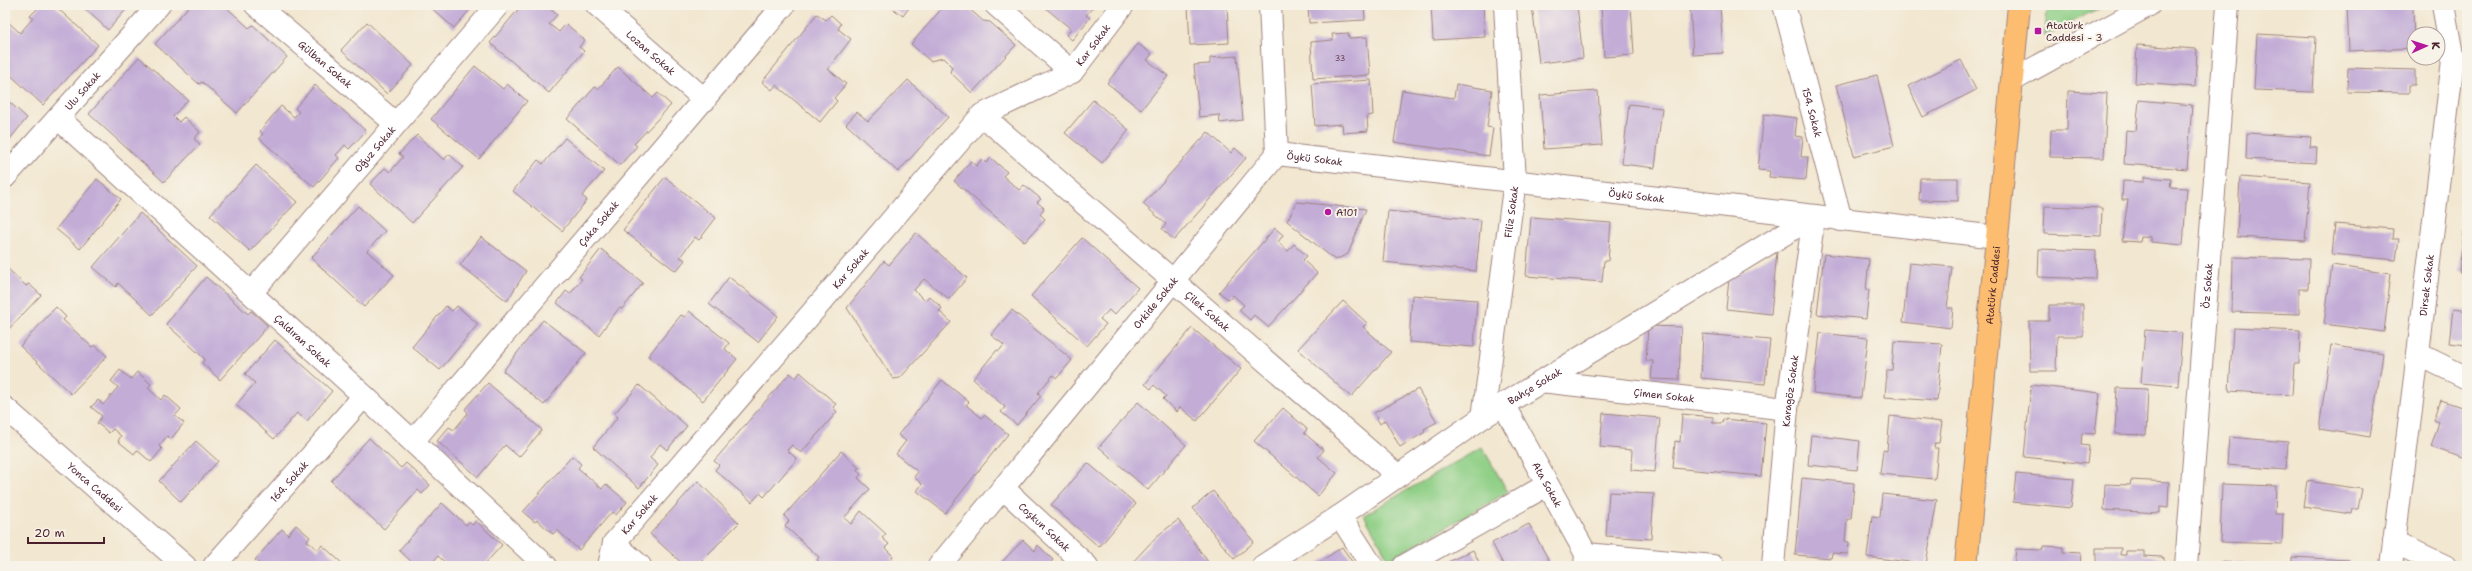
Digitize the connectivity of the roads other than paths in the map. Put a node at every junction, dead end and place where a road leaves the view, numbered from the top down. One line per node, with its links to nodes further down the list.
1 (159, 5): 20 (street, Ulu Sokak)
2 (256, 5): 21 (street, Gülban Sokak)
3 (498, 5): 21 (street, Oğuz Sokak)
4 (597, 5): 18 (street, Lozan Sokak)
5 (784, 5): 18 (street, Çaka Sokak)
6 (996, 5): 16 (street)
7 (1123, 5): 16 (street, Kar Sokak)
8 (1270, 5): 22 (street)
9 (1505, 5): 24 (street, Filiz Sokak)
10 (1784, 5): 26 (street, 154. Sokak)
11 (2019, 5): 17 (main road, Atatürk Caddesi)
12 (2149, 5): 17 (street)
13 (2228, 5): 59 (street, Öz Sokak)
14 (2443, 5): 15 (street, Dirsek Sokak)
15 (2460, 63): 30 (street, Dirsek Sokak)
16 (1072, 72): 19 (street, Kar Sokak)
17 (2013, 80): 27 (main road, Atatürk Caddesi)
18 (705, 100): 38 (street, Çaka Sokak)
19 (982, 115): 28 (street, Çilek Sokak); 44 (street, Kar Sokak)
20 (58, 118): 23 (street, Ulu Sokak); 29 (street, Çaldıran Sokak)
21 (396, 124): 29 (street, Oğuz Sokak)
22 (1277, 154): 24 (street, Öykü Sokak); 28 (street, Orkide Sokak)
23 (5, 177)
24 (1515, 181): 25 (street, Öykü Sokak); 37 (street, Filiz Sokak)
25 (1814, 216): 26 (street, Öykü Sokak); 32 (street, Bahçe Sokak); 36 (street, Karagöz Sokak)
26 (1841, 220): 27 (street, Öykü Sokak)
27 (1997, 237): 58 (main road, Atatürk Caddesi)
28 (1174, 282): 39 (street, Çilek Sokak); 41 (street, Orkide Sokak)
29 (251, 293): 33 (street, Çaldıran Sokak)
30 (2418, 354): 31 (street); 43 (street, Dirsek Sokak)
31 (2467, 378)
32 (1541, 381): 34 (street, Bahçe Sokak); 36 (street, Çimen Sokak)
33 (364, 396): 38 (street, Çaldıran Sokak); 47 (street, 164. Sokak)
34 (1503, 404): 37 (street, Bahçe Sokak); 40 (street, Ata Sokak)
35 (5, 408): 46 (street, Yonca Caddesi)
36 (1787, 409): 57 (street, Karagöz Sokak)
37 (1483, 417): 39 (street, Bahçe Sokak)
38 (412, 441): 48 (street, Çaldıran Sokak)
39 (1397, 475): 42 (street, Bahçe Sokak)
40 (1547, 485): 45 (street, Ata Sokak); 55 (street)
41 (1003, 488): 51 (street, Orkide Sokak); 52 (street, Coşkun Sokak)
42 (1340, 516): 53 (street, Bahçe Sokak); 54 (street)
43 (2394, 542): 60 (street, Dirsek Sokak); 61 (street)
44 (614, 543): 49 (street, Kar Sokak); 50 (street)
45 (1585, 560): 56 (street)
46 (185, 566)
47 (214, 566)
48 (546, 566)
49 (609, 566)
50 (640, 566)
51 (938, 566)
52 (1087, 566)
53 (1263, 566)
54 (1372, 566)
55 (1404, 566)
56 (1713, 566)
57 (1773, 566)
58 (1966, 566)
59 (2186, 566)
60 (2391, 566)
61 (2445, 566)

